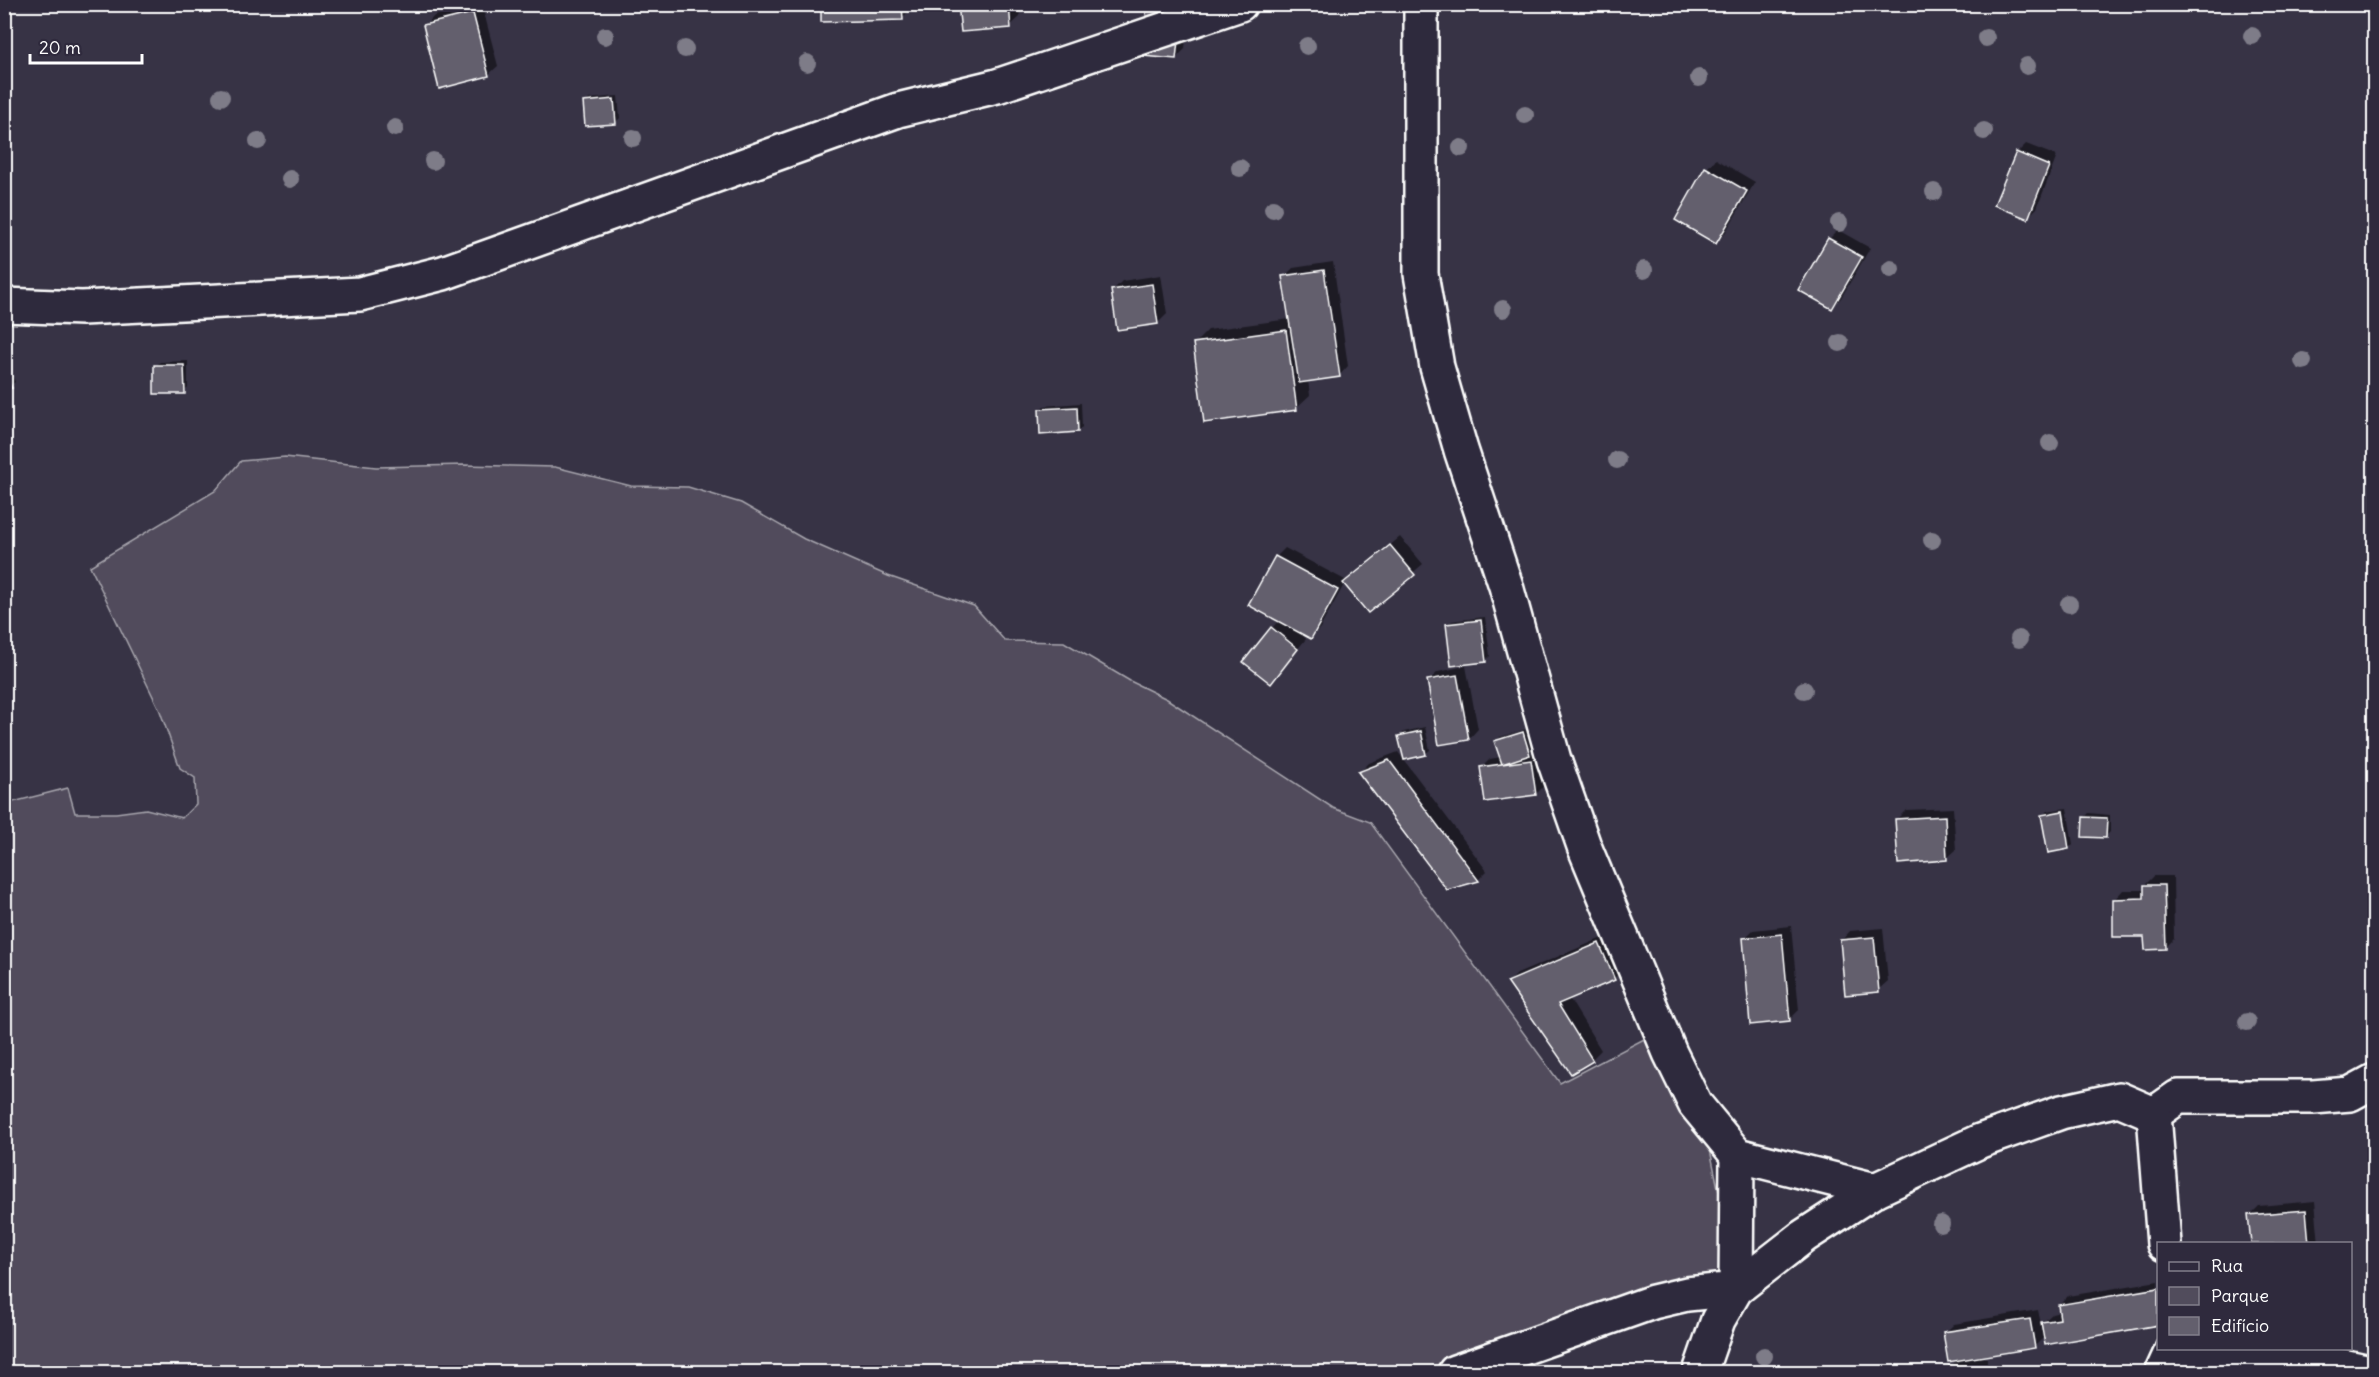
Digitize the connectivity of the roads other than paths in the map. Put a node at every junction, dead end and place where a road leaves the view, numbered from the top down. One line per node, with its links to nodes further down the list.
1 (1240, 4): 3 (street)
2 (1421, 4): 6 (street)
3 (4, 305)
4 (2374, 1081): 5 (street)
5 (2154, 1114): 7 (street); 8 (street)
6 (1737, 1155): 7 (street); 9 (street)
7 (1875, 1190): 9 (street)
8 (2164, 1242)
9 (1736, 1289): 12 (street); 13 (street)
10 (2172, 1350): 14 (street)
11 (2181, 1350): 15 (street)
12 (1455, 1372)
13 (1700, 1372)
14 (2162, 1372)
15 (2370, 1372)

